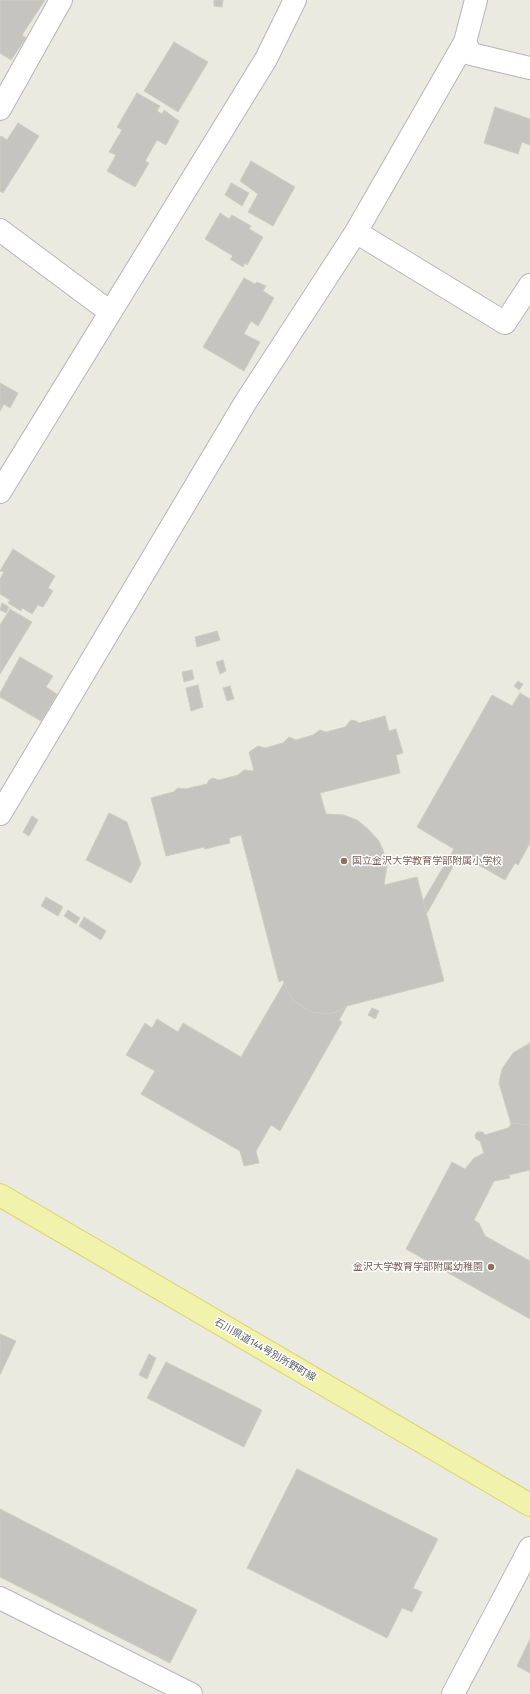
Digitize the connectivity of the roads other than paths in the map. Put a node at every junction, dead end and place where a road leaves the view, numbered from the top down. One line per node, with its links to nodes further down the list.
1 (61, 0): 6 (street)
2 (295, 0): 10 (street)
3 (476, 0): 4 (street)
4 (465, 42): 5 (street); 8 (street)
5 (530, 68)
6 (0, 109)
7 (0, 230): 10 (street)
8 (356, 232): 9 (street); 12 (street)
9 (530, 285)
10 (110, 312): 11 (street)
11 (0, 492)
12 (0, 814)
13 (0, 1195): 14 (main road, 石川県道144号別所野町線)
14 (530, 1505)
15 (530, 1548): 18 (street)
16 (0, 1598): 17 (street)
17 (191, 1694)
18 (453, 1694)

